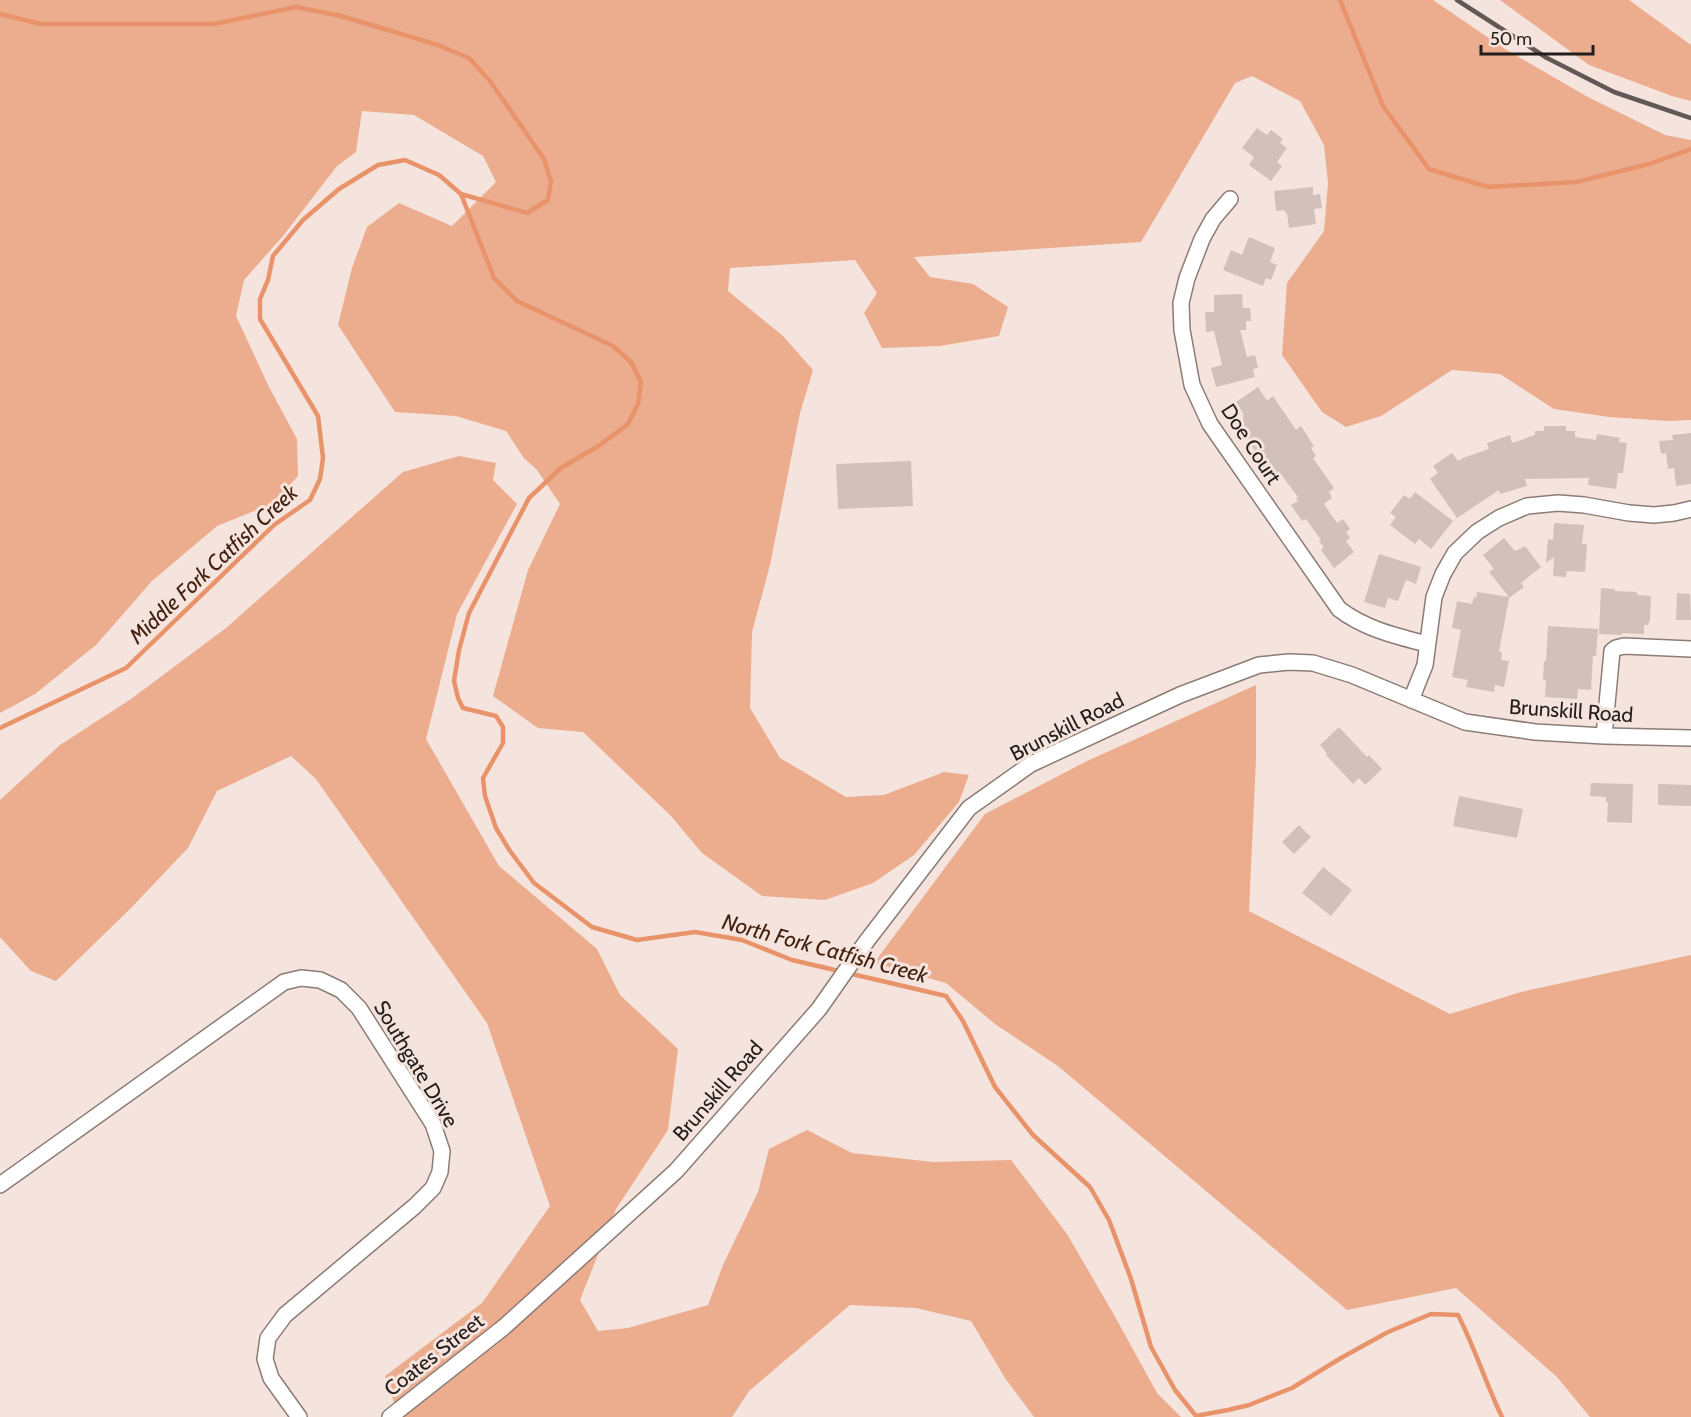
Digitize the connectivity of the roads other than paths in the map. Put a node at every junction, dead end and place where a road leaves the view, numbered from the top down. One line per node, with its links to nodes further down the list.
1 (1230, 199): 3 (street, Doe Court)
2 (1691, 509): 3 (street)
3 (1427, 644): 5 (street)
4 (1691, 649): 6 (street)
5 (1411, 700): 6 (street, Brunskill Road); 9 (street, Brunskill Road)
6 (1604, 736): 7 (street, Brunskill Road)
7 (1691, 738)
8 (0, 1185): 10 (street, Southgate Drive)
9 (504, 1327): 11 (street, Coates Street)
10 (299, 1417)
11 (390, 1417)

